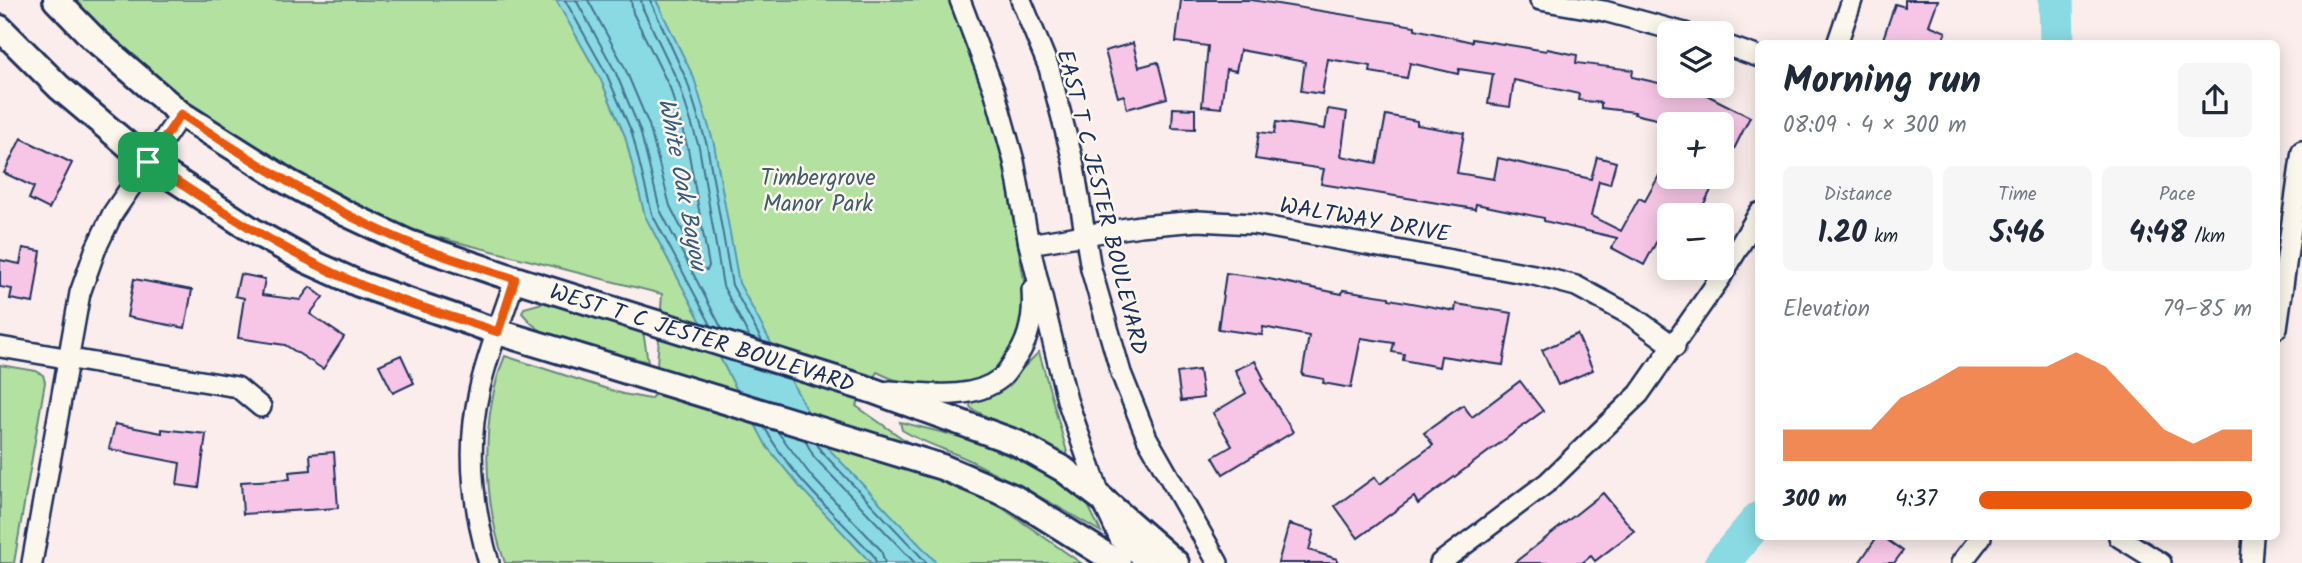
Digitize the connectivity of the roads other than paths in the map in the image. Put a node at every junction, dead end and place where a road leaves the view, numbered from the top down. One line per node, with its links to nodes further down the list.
1 (56, 0): 11 (main road, WEST T C JESTER BOULEVARD)
2 (960, 0): 16 (street)
3 (1021, 0): 15 (street, EAST T C JESTER BOULEVARD)
4 (1540, 0): 6 (street)
5 (1852, 0): 8 (street)
6 (1657, 25)
7 (0, 28): 13 (main road)
8 (1838, 40)
9 (1734, 48): 10 (street)
10 (1755, 56)
11 (181, 114): 13 (street); 17 (main road, WEST T C JESTER BOULEVARD)
12 (2302, 150): 18 (street)
13 (148, 162): 19 (main road); 22 (street)
14 (1755, 220): 20 (street)
15 (1085, 236): 16 (street, WALTWAY DRIVE); 20 (street, WALTWAY DRIVE); 34 (street, EAST T C JESTER BOULEVARD)
16 (1029, 244): 23 (street); 25 (street)
17 (515, 279): 19 (street); 23 (main road, WEST T C JESTER BOULEVARD)
18 (2280, 307)
19 (498, 332): 30 (street); 31 (main road)
20 (1675, 346): 35 (street)
21 (0, 347): 22 (street)
22 (67, 358): 24 (street); 29 (street)
23 (871, 390): 25 (main road, WEST T C JESTER BOULEVARD)
24 (261, 407)
25 (1101, 498): 32 (street); 33 (main road, WEST T C JESTER BOULEVARD)
26 (1980, 540): 36 (street)
27 (2124, 540): 37 (street)
28 (2253, 540): 38 (street)
29 (32, 563)
30 (489, 563)
31 (1118, 563)
32 (1147, 563)
33 (1176, 563)
34 (1218, 563)
35 (1440, 563)
36 (1961, 563)
37 (2161, 563)
38 (2251, 563)

